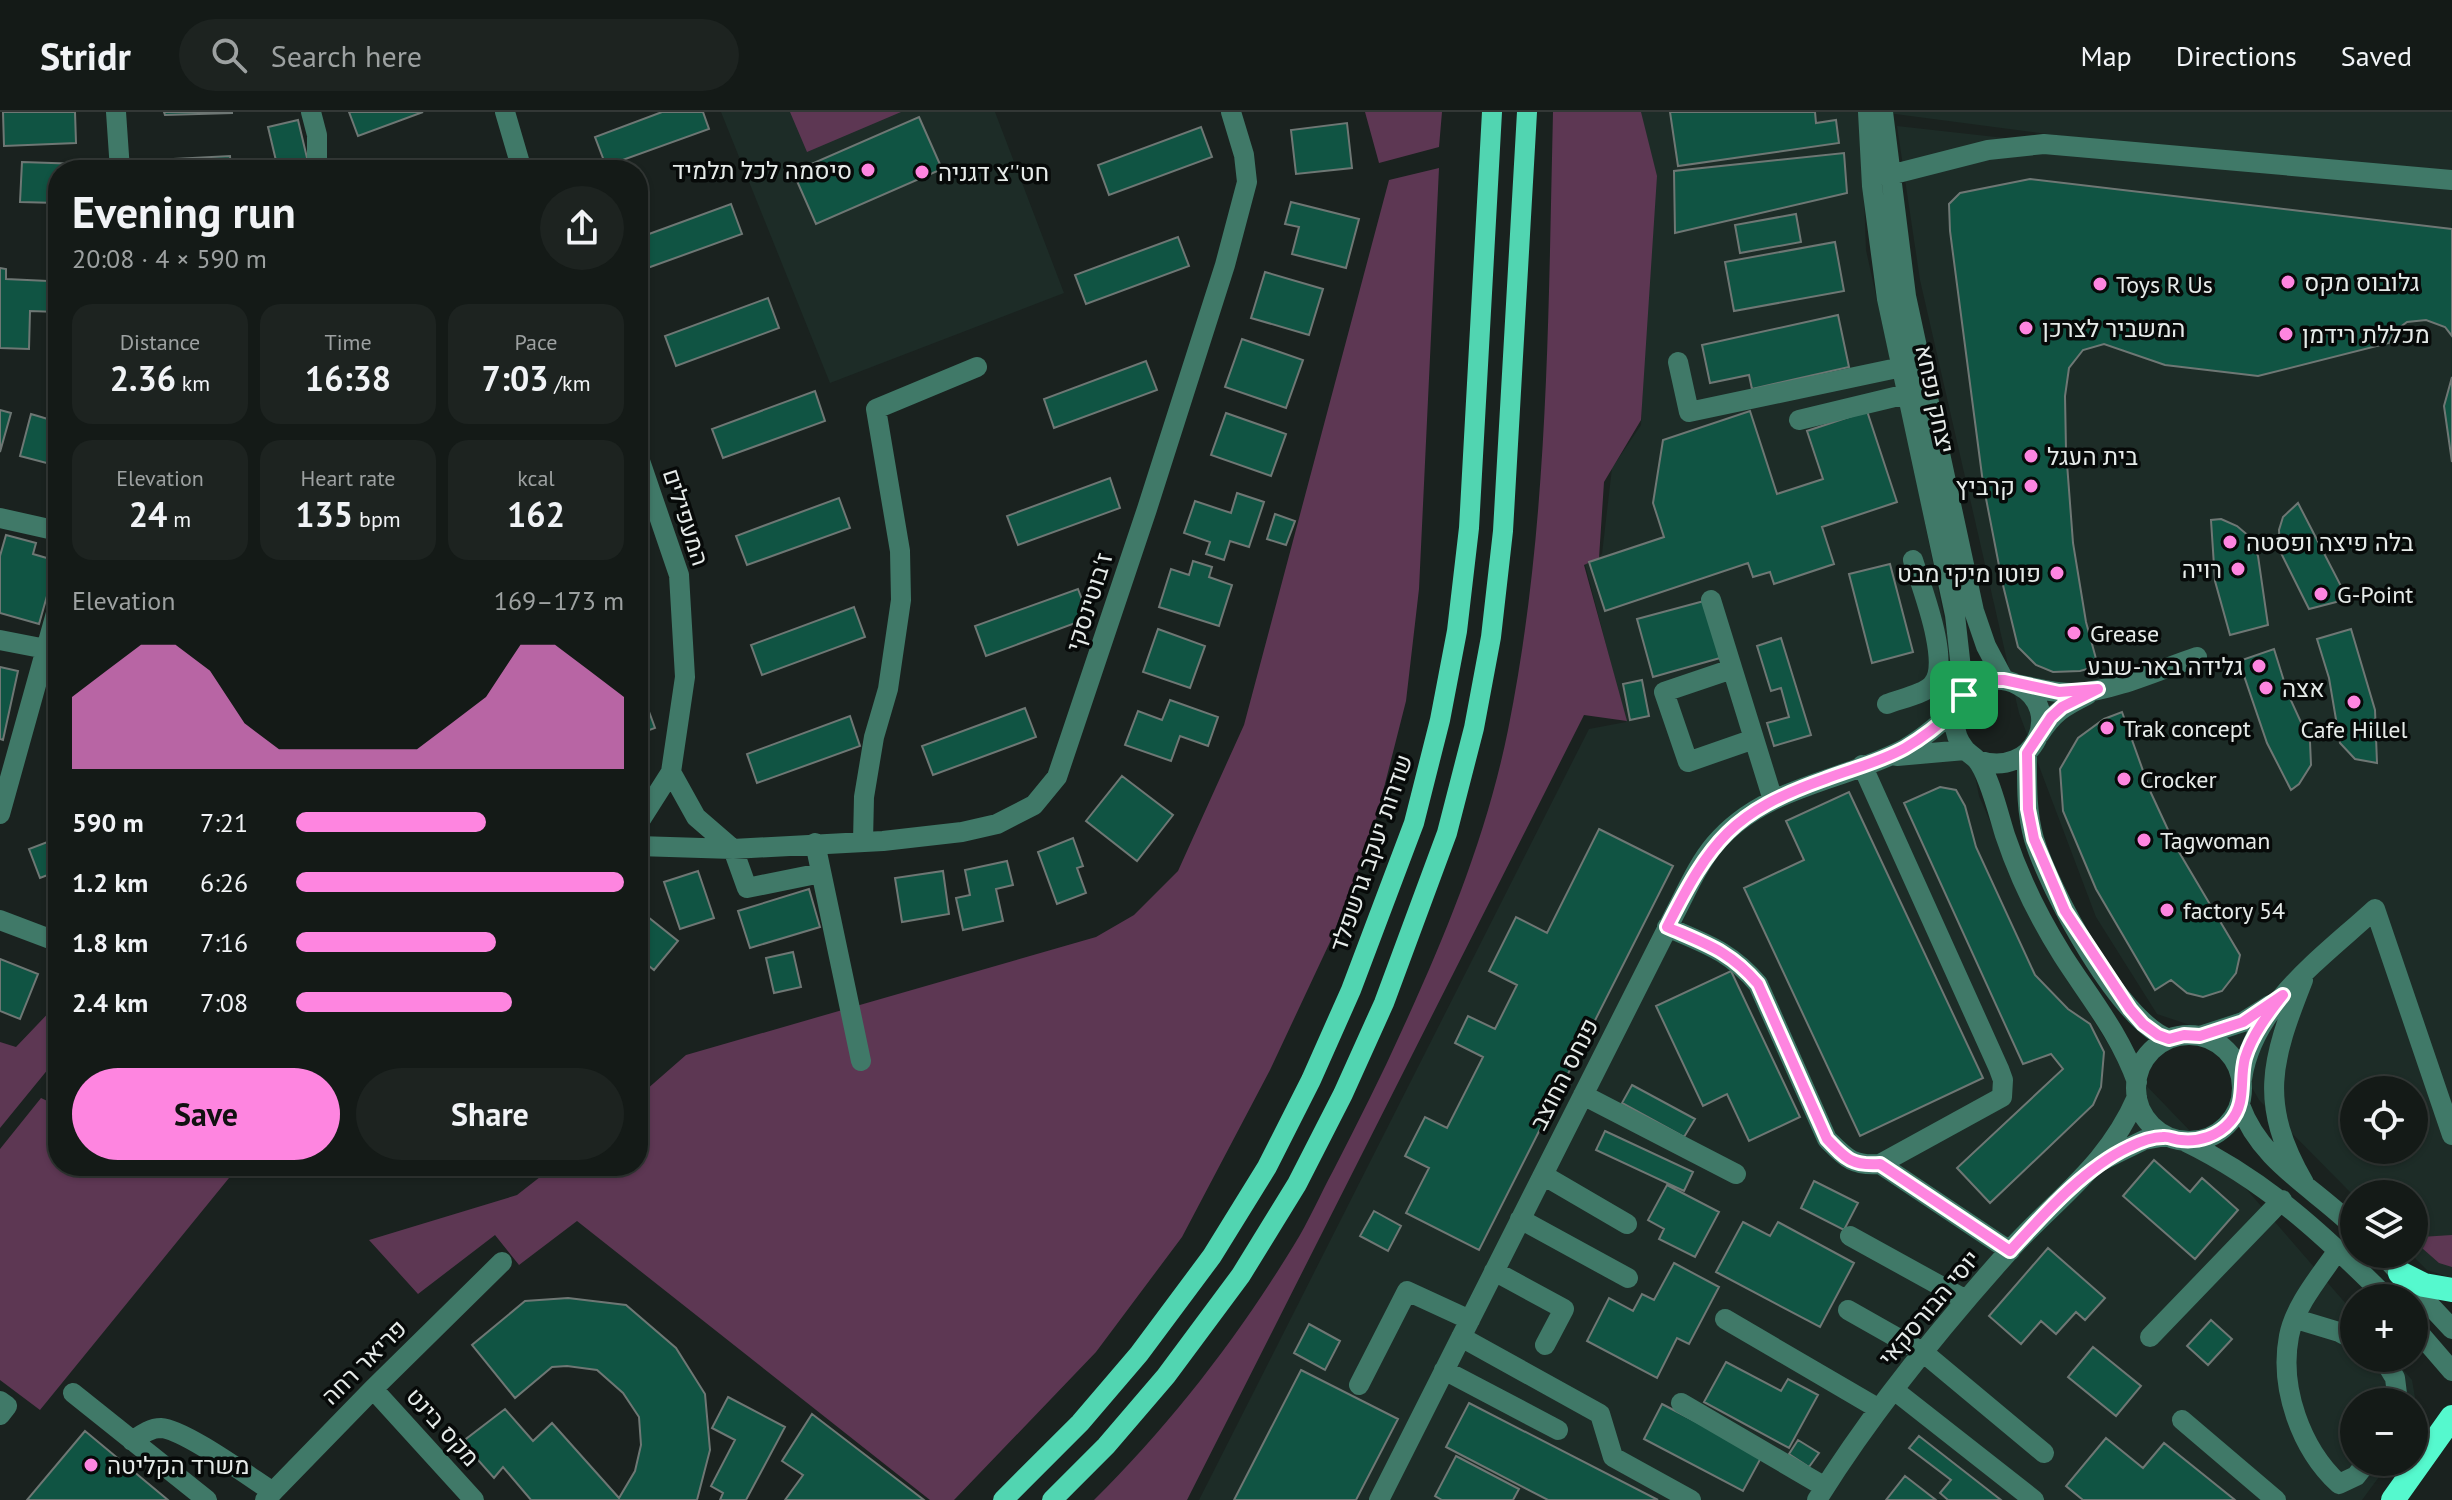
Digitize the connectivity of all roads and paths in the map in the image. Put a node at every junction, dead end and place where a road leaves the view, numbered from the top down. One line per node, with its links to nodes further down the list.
1 (116, 112): 9 (street)
2 (311, 112): 10 (street)
3 (505, 112): 11 (street)
4 (1231, 112): 42 (street, ז'בוטינסקי)
5 (1492, 112): 111 (main road, שדרות יעקב גרשפלד)
6 (1527, 112): 112 (main road)
7 (1868, 112): 16 (street, יצחק נפחא)
8 (1883, 112): 12 (street, יצחק נפחא)
9 (119, 160)
10 (317, 160)
11 (519, 160)
12 (1890, 175): 13 (street); 30 (street, יצחק נפחא)
13 (2452, 180)
14 (1678, 362): 16 (street)
15 (977, 367): 42 (street)
16 (1902, 367): 17 (street, יצחק נפחא)
17 (1907, 394): 18 (street); 32 (street, יצחק נפחא)
18 (1799, 420)
19 (648, 484): 38 (street, המעפילים)
20 (0, 518): 21 (street)
21 (48, 529)
22 (1913, 560): 29 (street)
23 (1711, 600): 28 (street)
24 (0, 640): 26 (street)
25 (48, 642): 26 (street)
26 (46, 649): 39 (street)
27 (2197, 657): 31 (street)
28 (1732, 669): 34 (street); 34 (street)
29 (1940, 673): 32 (street); 33 (street)
30 (2010, 682): 31 (street); 32 (street); 35 (street)
31 (2098, 689): 35 (street)
32 (1961, 702): 36 (street); 37 (street, פנחס החוצב)
33 (1887, 704)
34 (1754, 739): 40 (street)
35 (2032, 746): 36 (street); 53 (street)
36 (1971, 755): 37 (street, פנחס החוצב); 56 (street)
37 (1872, 762): 40 (street, פנחס החוצב); 62 (street)
38 (671, 772): 41 (street, המעפילים); 45 (street)
39 (2, 800)
40 (1773, 800): 48 (street, פנחס החוצב)
41 (648, 808)
42 (863, 841): 43 (street, ז'בוטינסקי)
43 (815, 843): 45 (street, ז'בוטינסקי); 46 (street)
44 (648, 846): 45 (street, ז'בוטינסקי)
45 (733, 849): 46 (street)
46 (821, 873): 54 (street)
47 (0, 920): 49 (street)
48 (1667, 927): 57 (street, פנחס החוצב); 62 (street)
49 (48, 938)
50 (2306, 972): 51 (street); 59 (street); 65 (street)
51 (2283, 995): 52 (street); 55 (street)
52 (2200, 1036): 53 (street); 55 (street)
53 (2169, 1039): 56 (street)
54 (861, 1061)
55 (2242, 1079): 58 (street)
56 (2137, 1090): 60 (street); 61 (street, יוסי הבורסקאי)
57 (1583, 1095): 63 (street); 64 (street, פנחס החוצב)
58 (2240, 1105): 60 (street); 65 (street)
59 (2452, 1135)
60 (2175, 1138): 61 (street, יוסי הבורסקאי); 66 (street)
61 (2098, 1163): 72 (street, יוסי הבורסקאי)
62 (1880, 1164): 72 (street)
63 (1736, 1174)
64 (1543, 1175): 68 (street, פנחס החוצב); 69 (street)
65 (2304, 1183): 67 (street)
66 (2282, 1200): 71 (street); 87 (street)
67 (2340, 1215)
68 (1520, 1219): 75 (street, פנחס החוצב); 77 (street)
69 (1627, 1224)
70 (1850, 1236): 80 (street)
71 (2338, 1250): 78 (street); 83 (street)
72 (2010, 1251): 80 (street, יוסי הבורסקאי)
73 (502, 1262): 94 (street, פריאר רחה)
74 (2395, 1268): 76 (street)
75 (1494, 1271): 84 (street, פנחס החוצב); 89 (street)
76 (2400, 1273): 79 (highway); 85 (street)
77 (1628, 1278)
78 (2373, 1284)
79 (2452, 1290)
80 (1966, 1300): 90 (street, יוסי הבורסקאי)
81 (1848, 1310): 90 (street)
82 (1725, 1319): 99 (street)
83 (2296, 1319): 86 (street); 106 (street)
84 (1465, 1329): 91 (street, פנחס החוצב); 93 (street); 114 (street)
85 (2452, 1329)
86 (2340, 1333)
87 (2150, 1337)
88 (2428, 1343): 92 (street)
89 (1545, 1345)
90 (1924, 1353): 95 (street, יוסי הבורסקאי); 105 (street)
91 (1444, 1370): 103 (street); 113 (street, פנחס החוצב)
92 (2452, 1371)
93 (1359, 1385)
94 (373, 1389): 108 (street, פריאר רחה); 110 (street, מקס בינט)
95 (1894, 1390): 99 (street, יוסי הבורסקאי); 115 (street)
96 (73, 1393): 104 (street)
97 (0, 1401): 100 (street)
98 (1681, 1403): 107 (street)
99 (1879, 1409): 107 (street, יוסי הבורסקאי)
100 (0, 1415)
101 (2452, 1417): 117 (highway)
102 (2182, 1420): 116 (street)
103 (1558, 1430)
104 (132, 1441): 108 (street); 109 (street)
105 (2044, 1453)
106 (2356, 1476)
107 (1821, 1493)
108 (269, 1496)
109 (207, 1500)
110 (474, 1500)
111 (1003, 1500)
112 (1052, 1500)
113 (1379, 1500)
114 (1691, 1500)
115 (2034, 1500)
116 (2276, 1500)
117 (2393, 1500)

